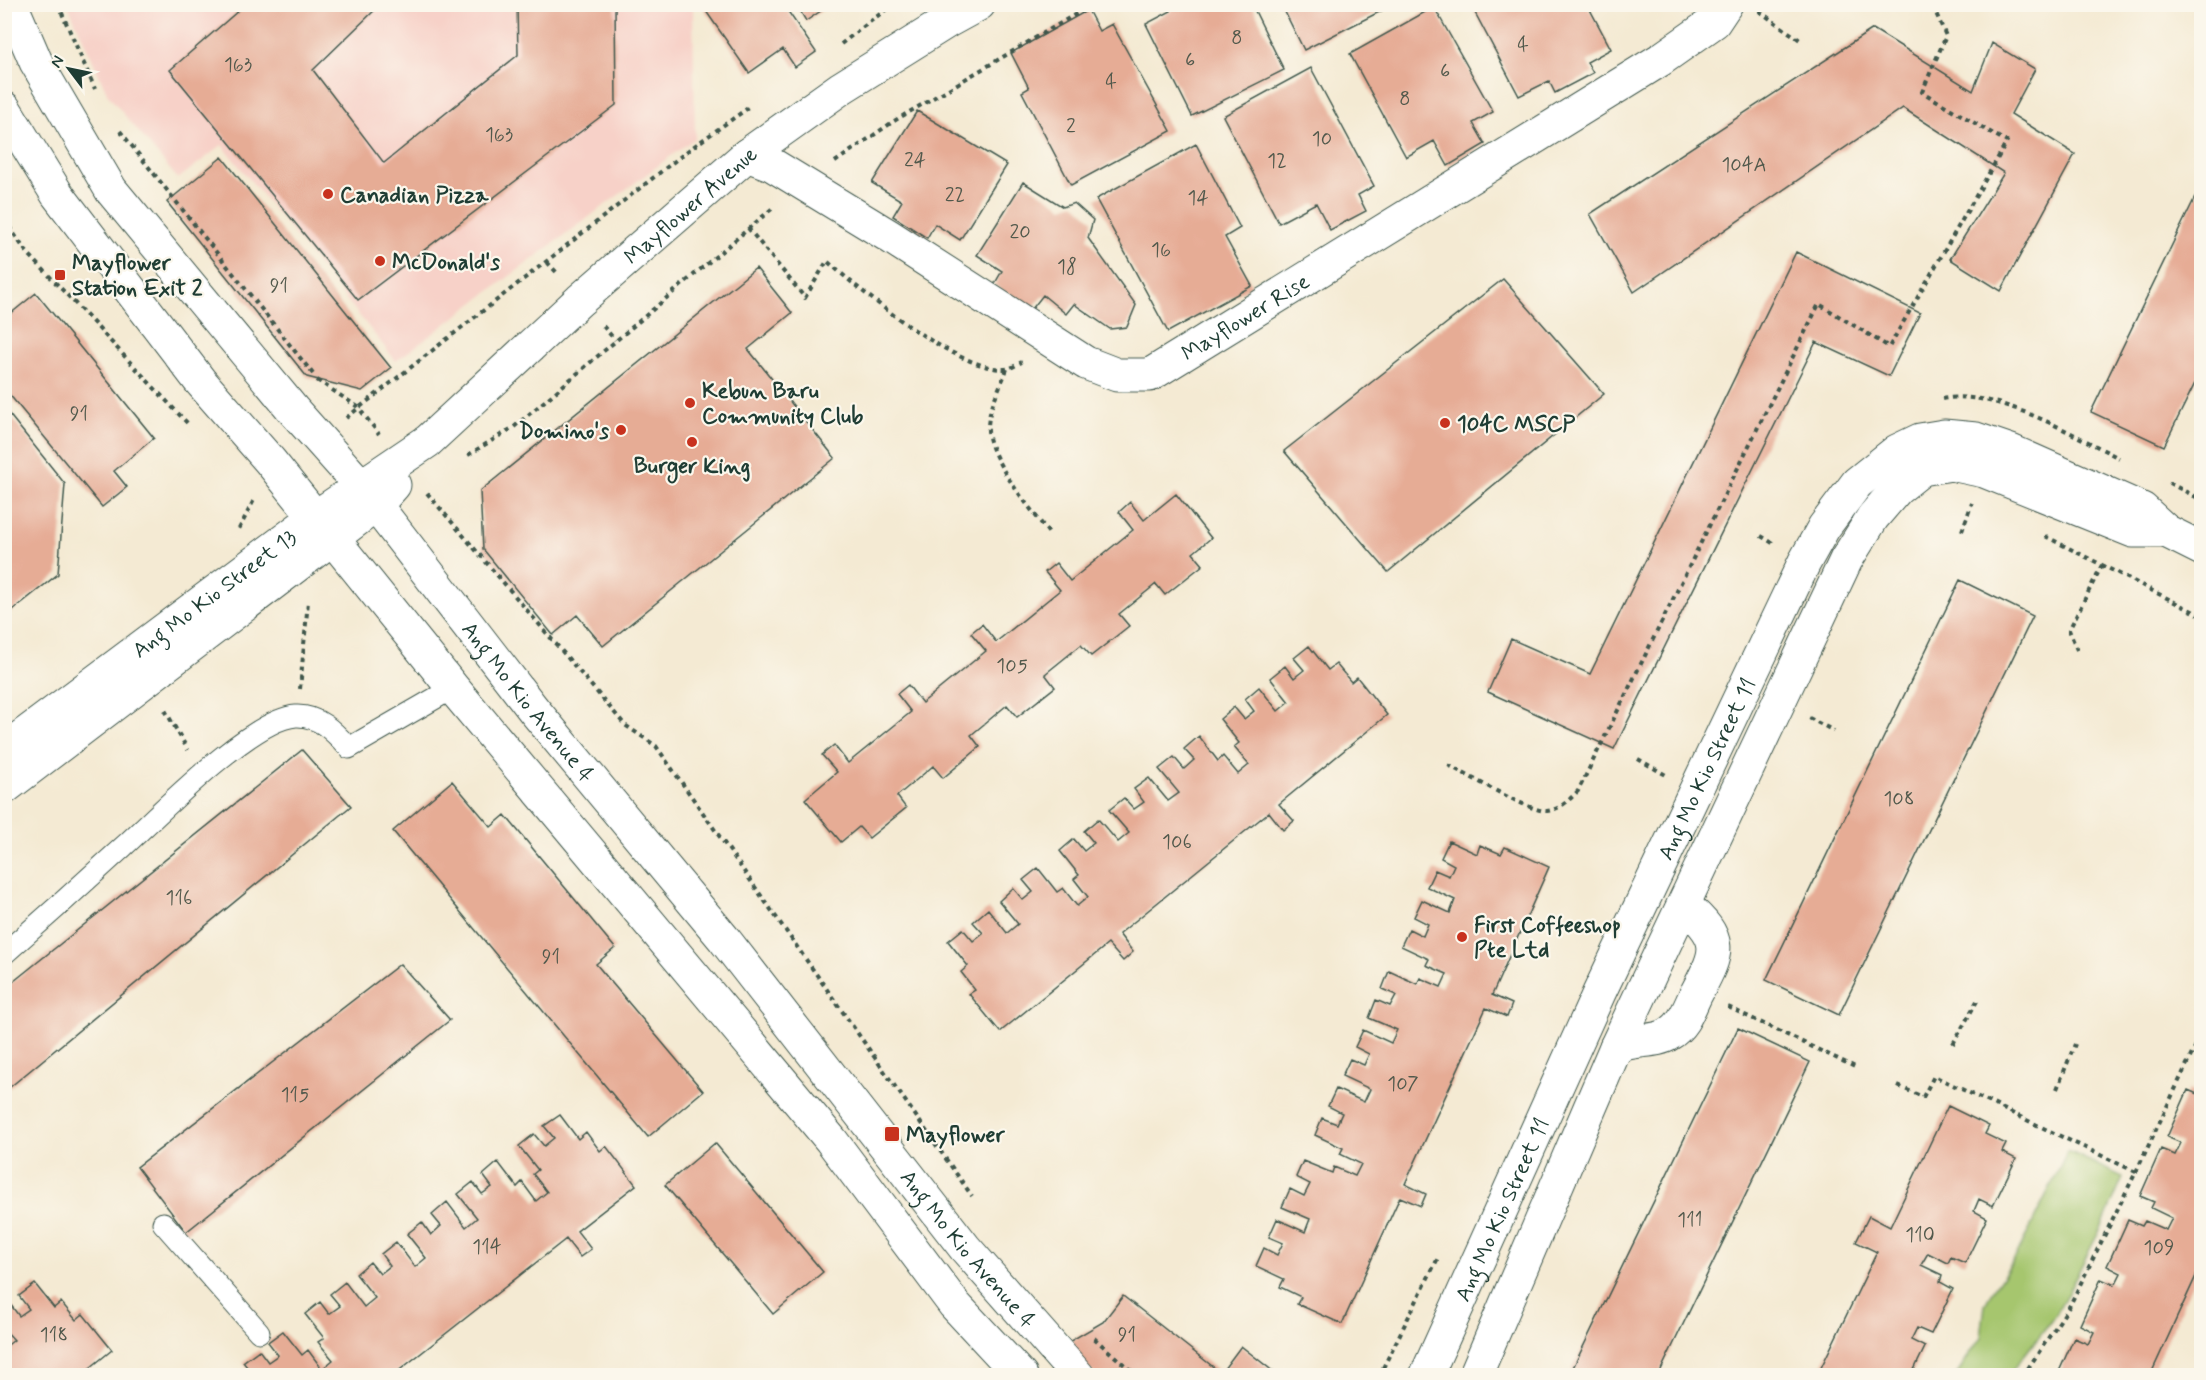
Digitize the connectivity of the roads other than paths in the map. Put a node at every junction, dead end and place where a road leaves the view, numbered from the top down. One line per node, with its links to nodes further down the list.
1 (11, 4): 8 (street, Ang Mo Kio Avenue 4)
2 (979, 4): 4 (street, Mayflower Avenue)
3 (1741, 6): 6 (street, Mayflower Rise)
4 (945, 13): 6 (street, Mayflower Avenue)
5 (4, 108): 9 (street, Ang Mo Kio Avenue 4)
6 (747, 155): 7 (street, Mayflower Avenue)
7 (428, 441): 8 (street, Ang Mo Kio Street 13)
8 (368, 495): 9 (street, Ang Mo Kio Street 13); 21 (street, Ang Mo Kio Avenue 4)
9 (322, 528): 12 (street, Ang Mo Kio Avenue 4); 13 (street, Ang Mo Kio Street 13); 14 (street, Ang Mo Kio Street 13)
10 (2166, 531): 11 (street, Ang Mo Kio Street 11); 15 (street, Ang Mo Kio Street 11); 22 (street, Ang Mo Kio Street 11)
11 (2202, 549)
12 (453, 688): 16 (lane); 20 (street, Ang Mo Kio Avenue 4)
13 (4, 750)
14 (4, 788)
15 (1684, 905): 17 (street, Ang Mo Kio Street 11); 17 (street)
16 (4, 954)
17 (1616, 1047): 23 (street, Ang Mo Kio Street 11)
18 (163, 1223): 19 (lane)
19 (259, 1332)
20 (1021, 1376)
21 (1078, 1376)
22 (1426, 1376)
23 (1475, 1376)

